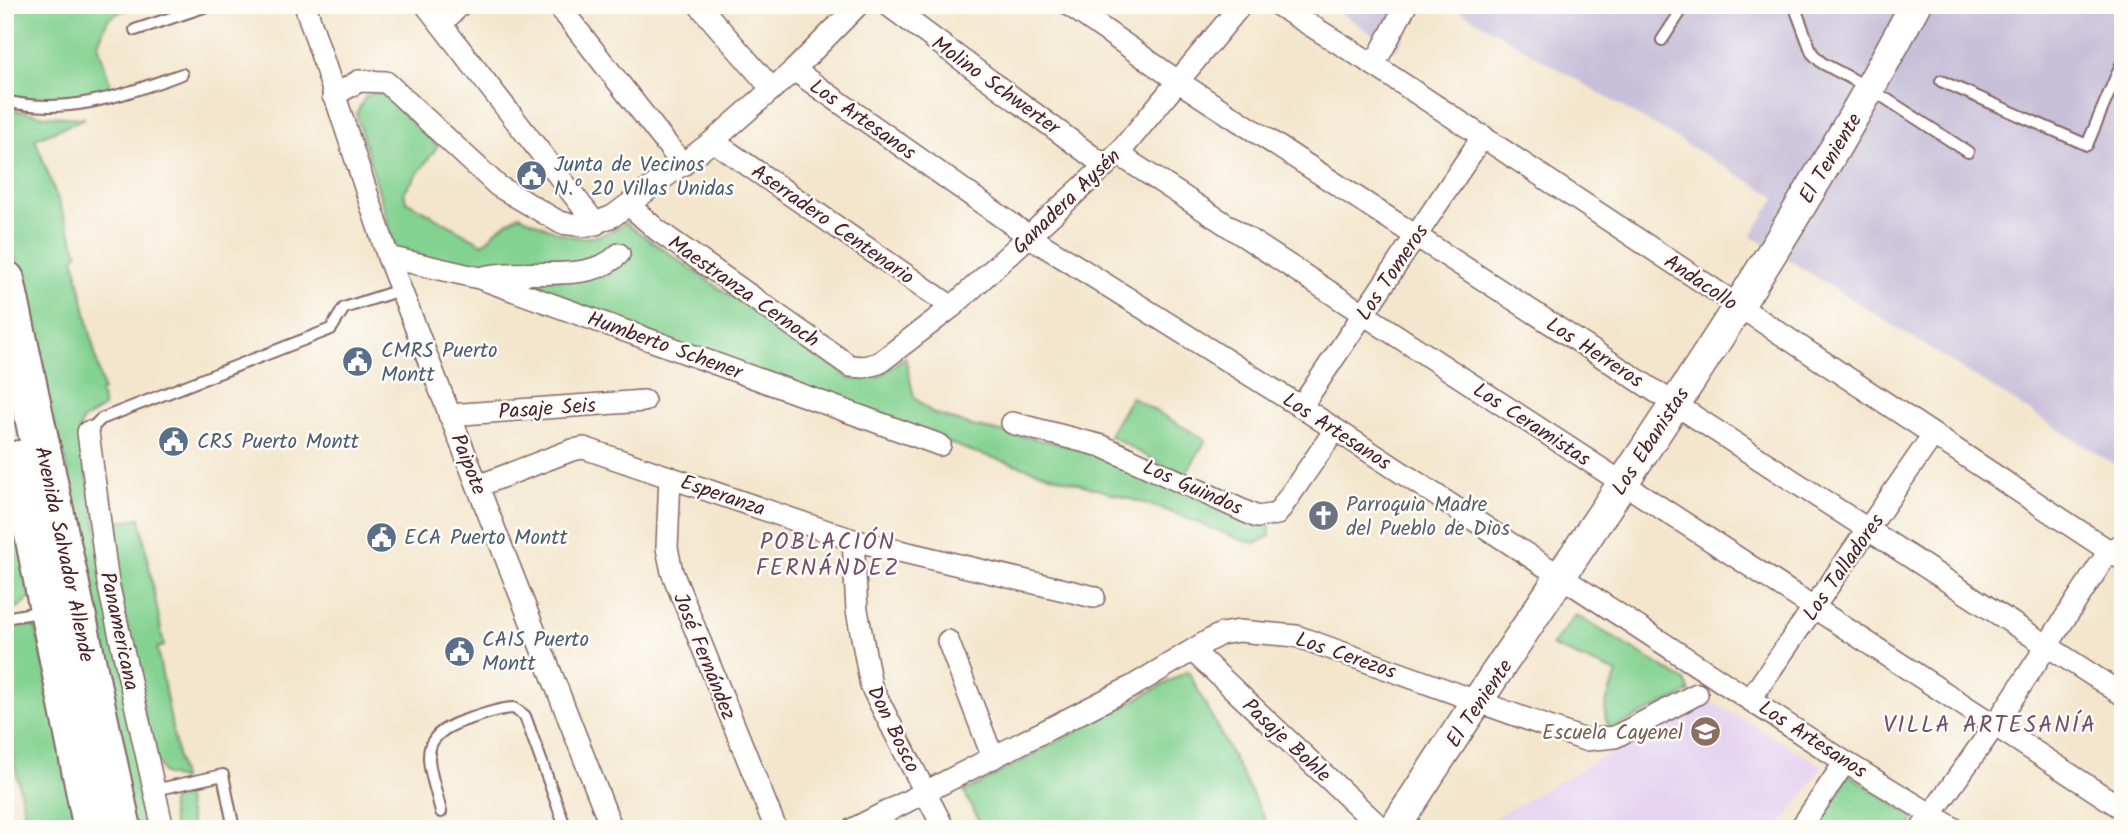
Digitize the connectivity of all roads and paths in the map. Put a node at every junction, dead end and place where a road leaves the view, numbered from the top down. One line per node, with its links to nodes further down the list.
1 (210, 5): 17 (lane)
2 (305, 5): 27 (street, Paipote)
3 (426, 5): 16 (street)
4 (460, 5): 16 (street)
5 (558, 5): 33 (street)
6 (699, 5): 25 (street)
7 (888, 5): 32 (street, Molino Schwerter)
8 (1069, 5): 24 (street, Los Herreros)
9 (1241, 5): 24 (street, Ganadera Aysén)
10 (1278, 5): 20 (street, Andacollo)
11 (1406, 5): 20 (street)
12 (1685, 5): 18 (lane)
13 (1800, 5): 26 (lane)
14 (1912, 6): 26 (main road, El Teniente)
15 (850, 8): 21 (street)
16 (441, 24): 35 (street)
17 (135, 30)
18 (1662, 40)
19 (2123, 60): 23 (lane)
20 (1374, 65): 29 (street, Andacollo)
21 (794, 70): 25 (street); 37 (street, Los Artesanos)
22 (182, 74): 28 (lane)
23 (1941, 81)
24 (1179, 82): 32 (street, Ganadera Aysén); 36 (street, Los Herreros)
25 (772, 89): 30 (street)
26 (1871, 89): 31 (lane); 43 (main road, El Teniente)
27 (333, 96): 35 (street); 39 (street, Paipote)
28 (5, 101)
29 (1483, 136): 36 (street, Los Tomeros); 43 (street, Andacollo)
30 (713, 141): 33 (street); 44 (street, Aserradero Centenario)
31 (1968, 152)
32 (1111, 160): 37 (street, Ganadera Aysén); 45 (street, Los Ceramistas)
33 (683, 165): 34 (street)
34 (629, 205): 35 (street); 46 (street, Maestranza Cernoch)
35 (596, 224)
36 (1416, 236): 45 (street, Los Tomeros); 49 (street, Los Herreros)
37 (1030, 237): 44 (street, Ganadera Aysén); 50 (street, Los Artesanos)
38 (619, 254): 40 (street)
39 (388, 257): 40 (street, Humberto Schener); 42 (street, Paipote)
40 (480, 278): 56 (street, Humberto Schener)
41 (5, 280): 84 (highway, Avenida Salvador Allende)
42 (400, 290): 51 (street, Paipote); 54 (lane)
43 (1738, 306): 49 (main road, Los Ebanistas); 55 (street, Andacollo)
44 (952, 307): 46 (street, Ganadera Aysén)
45 (1364, 314): 50 (street, Los Tomeros); 58 (street, Los Ceramistas)
46 (864, 367)
47 (5, 395): 66 (highway, Avenida Salvador Allende)
48 (644, 401): 51 (street, Pasaje Seis)
49 (1674, 404): 58 (main road, Los Ebanistas); 60 (street, Los Herreros)
50 (1301, 407): 53 (street, Los Artesanos)
51 (449, 415): 59 (street, Paipote)
52 (1012, 423): 53 (street, Los Guindos)
53 (1335, 430): 63 (street, Los Artesanos)
54 (88, 432): 78 (street, Panamericana)
55 (1933, 435): 60 (street, Los Talladores); 62 (street, Andacollo)
56 (940, 445)
57 (670, 477): 59 (street, Esperanza); 61 (street, Esperanza); 89 (street, José Fernández)
58 (1623, 483): 63 (main road, Los Ebanistas); 65 (street, Los Ceramistas)
59 (478, 486): 88 (street, Paipote)
60 (1869, 530): 65 (street, Los Talladores); 69 (street, Los Herreros)
61 (853, 540): 64 (street, Esperanza); 79 (street, Don Bosco)
62 (2118, 551): 69 (street)
63 (1562, 576): 73 (street, Los Artesanos); 74 (main road, El Teniente)
64 (1094, 597)
65 (1814, 608): 73 (street, Los Talladores); 75 (street, Los Ceramistas)
66 (49, 610): 67 (lane); 83 (highway, Avenida Salvador Allende)
67 (5, 618)
68 (948, 641): 76 (street)
69 (2046, 646): 72 (street, Los Herreros); 75 (street)
70 (1193, 650): 74 (street, Los Cerezos); 76 (street, Los Cerezos); 92 (street, Pasaje Bohle)
71 (1698, 694): 74 (street, Los Cerezos)
72 (2123, 695)
73 (1751, 698): 77 (street, Los Artesanos)
74 (1480, 702): 93 (main road, El Teniente)
75 (1995, 725): 80 (street, Los Ceramistas); 82 (street)
76 (993, 758): 79 (street, Los Cerezos)
77 (1845, 762): 82 (street, Los Artesanos); 94 (street)
78 (154, 790): 85 (street, Panamericana); 86 (lane)
79 (925, 793): 90 (street, Los Cerezos); 91 (street, Don Bosco)
80 (2123, 809)
81 (441, 812): 87 (lane)
82 (1926, 821): 95 (street, Los Artesanos)
83 (93, 829)
84 (122, 829)
85 (163, 829)
86 (234, 829)
87 (566, 829)
88 (612, 829)
89 (776, 829)
90 (853, 829)
91 (944, 829)
92 (1382, 829)
93 (1394, 829)
94 (1800, 829)
95 (1955, 829)

